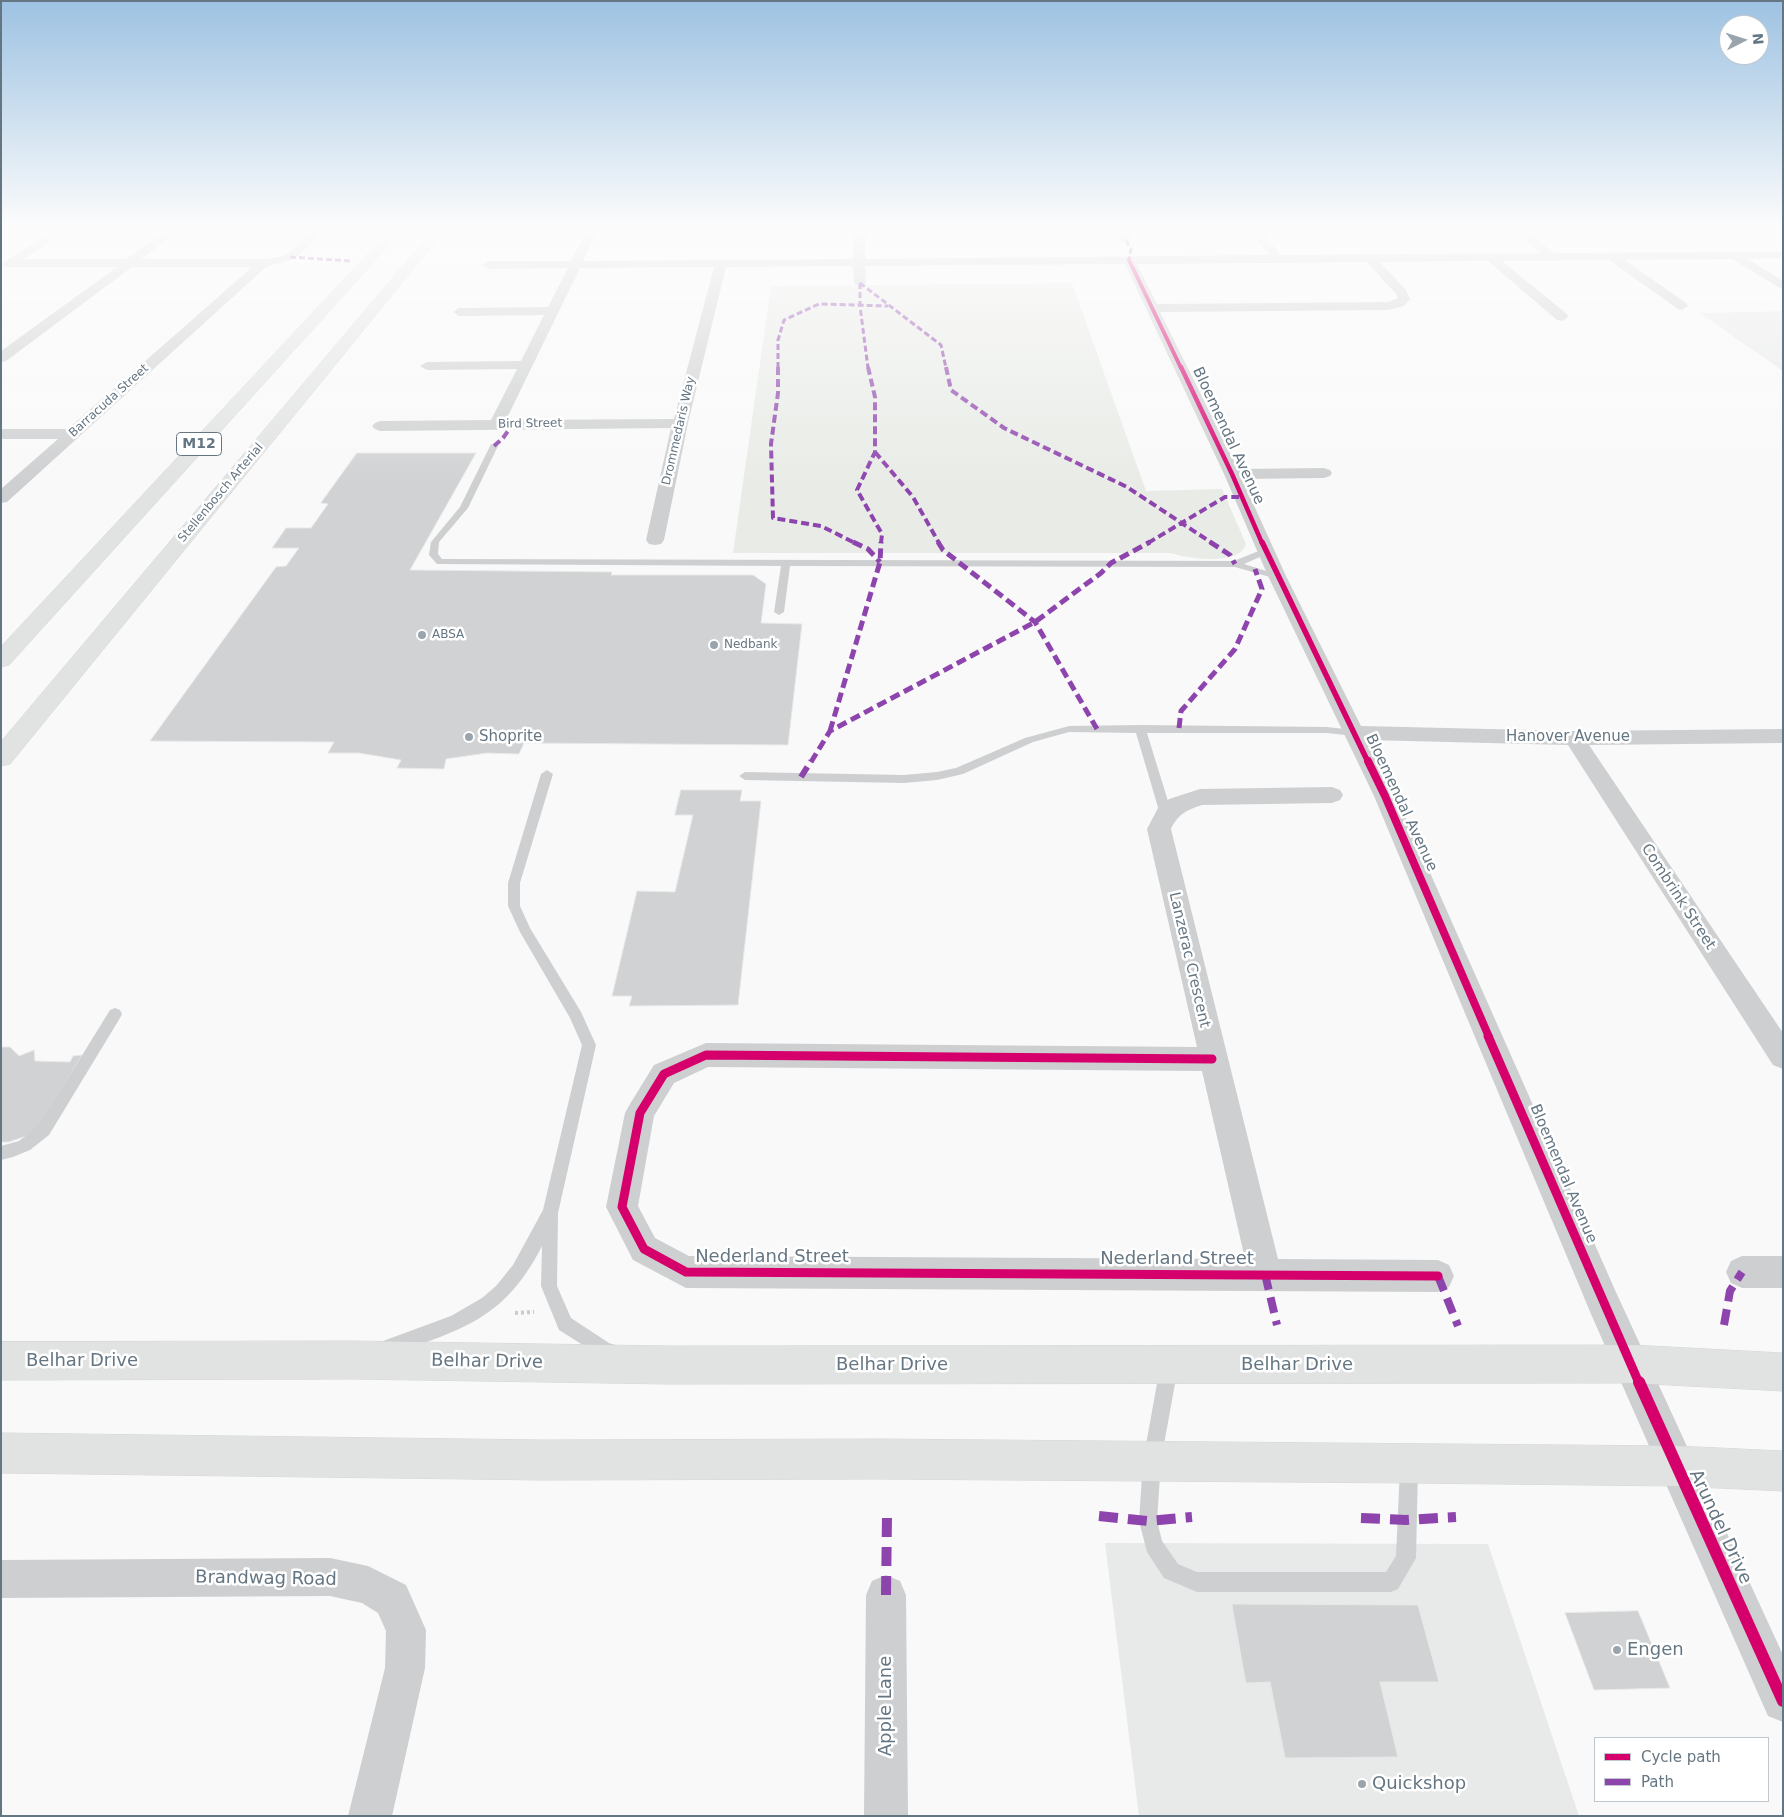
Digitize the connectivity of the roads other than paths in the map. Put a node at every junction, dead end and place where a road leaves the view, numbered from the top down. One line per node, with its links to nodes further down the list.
1 (61, 314): 10 (street)
2 (207, 314): 17 (street, Barracuda Street)
3 (320, 314): 28 (main road, M12)
4 (370, 314): 33 (main road, Stellenbosch Arterial)
5 (551, 314): 11 (street)
6 (708, 314): 13 (street, Drommedaris Way)
7 (1155, 314): 20 (street, Bloemendal Avenue)
8 (1558, 314): 9 (street)
9 (1562, 317)
10 (1, 358)
11 (526, 365): 12 (street); 14 (street)
12 (427, 366)
13 (680, 423): 14 (street, Bird Street); 22 (street, Drommedaris Way)
14 (497, 424): 15 (street, Bird Street)
15 (380, 426)
16 (1, 434): 17 (street)
17 (73, 434): 21 (street, Barracuda Street)
18 (494, 446): 24 (lane)
19 (1324, 473): 20 (street, Bloemendal Avenue)
20 (1232, 474): 23 (street, Bloemendal Avenue)
21 (1, 498)
22 (655, 540)
23 (1266, 551): 25 (lane); 26 (street, Bloemendal Avenue)
24 (786, 562): 25 (lane); 27 (lane)
25 (1235, 564): 26 (lane)
26 (1277, 576): 30 (street, Bloemendal Avenue)
27 (779, 612)
28 (1, 660)
29 (1140, 728): 30 (lane); 35 (lane); 37 (lane)
30 (1354, 733): 31 (street, Hanover Avenue); 50 (street, Bloemendal Avenue)
31 (1574, 738): 32 (street, Hanover Avenue); 39 (street, Combrink Street)
32 (1779, 740)
33 (1, 758)
34 (547, 774): 42 (lane)
35 (745, 776)
36 (1332, 795): 37 (street)
37 (1166, 814): 40 (street, Lanzerac Crescent)
38 (115, 1014): 41 (lane)
39 (1783, 1057)
40 (1212, 1059): 45 (street, Lanzerac Crescent); 45 (street, Nederland Street)
41 (1, 1153)
42 (550, 1213): 47 (lane); 51 (lane)
43 (1742, 1272): 44 (street)
44 (1783, 1272)
45 (1265, 1274): 46 (street, Nederland Street)
46 (1438, 1276)
47 (352, 1360): 48 (main road, Belhar Drive); 51 (main road, Belhar Drive)
48 (1, 1361)
49 (1169, 1364): 50 (main road, Belhar Drive); 51 (main road, Belhar Drive); 54 (lane)
50 (1632, 1364): 52 (main road, Belhar Drive); 56 (street, Arundel Drive)
51 (669, 1365)
52 (1783, 1372)
53 (1, 1453): 54 (main road)
54 (1152, 1461): 55 (main road); 55 (lane)
55 (1410, 1463): 56 (main road)
56 (1676, 1466): 57 (main road); 60 (street, Arundel Drive)
57 (1783, 1471)
58 (1, 1579): 61 (street, Brandwag Road)
59 (886, 1596): 62 (street, Apple Lane)
60 (1783, 1700)
61 (370, 1816)
62 (886, 1816)

